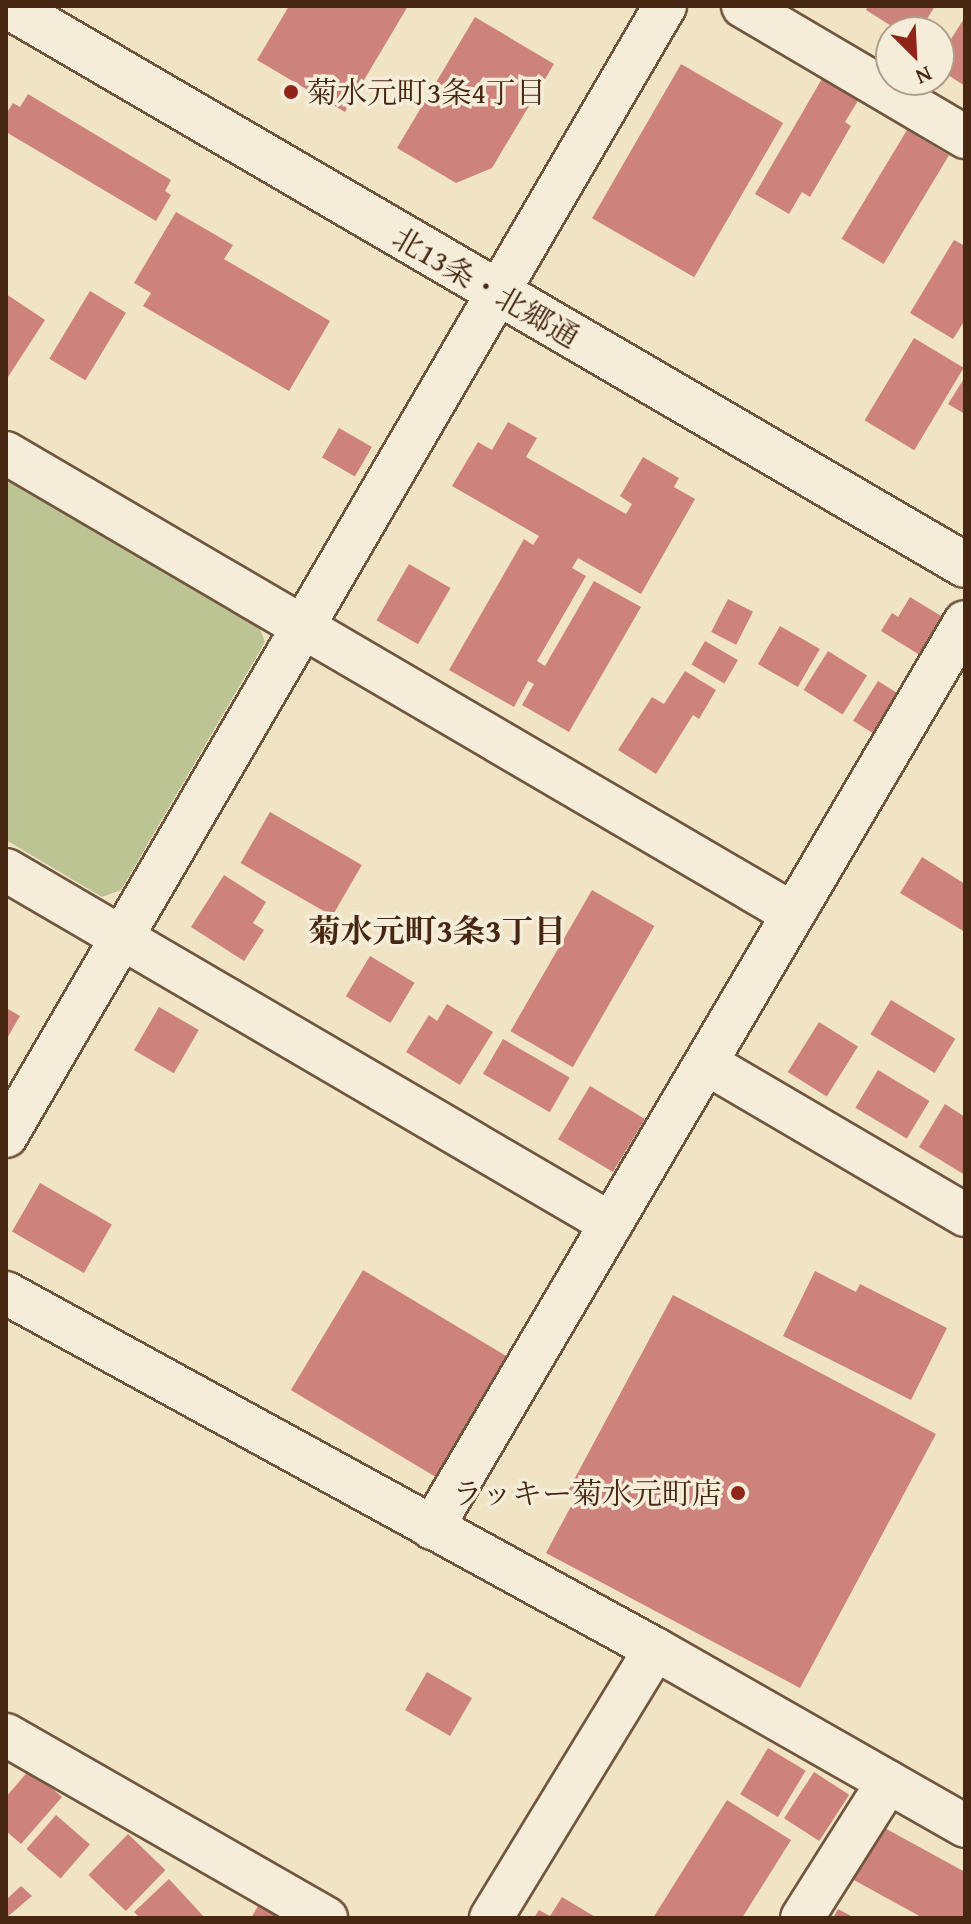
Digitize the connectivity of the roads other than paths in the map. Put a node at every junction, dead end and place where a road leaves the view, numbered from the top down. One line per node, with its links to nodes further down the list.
1 (665, 6): 5 (street)
2 (743, 6): 4 (street)
3 (7, 7): 5 (street, 北13条・北郷通)
4 (965, 137)
5 (496, 293): 7 (street, 北13条・北郷通); 9 (street)
6 (6, 453): 9 (street)
7 (965, 565)
8 (965, 622): 11 (street)
9 (304, 625): 11 (street); 12 (street)
10 (6, 870): 12 (street)
11 (793, 914): 13 (street)
12 (122, 938): 14 (street); 16 (street)
13 (706, 1063): 15 (street); 16 (street)
14 (6, 1136)
15 (965, 1215)
16 (611, 1224): 18 (street)
17 (6, 1293): 18 (street)
18 (432, 1528): 19 (street)
19 (655, 1649): 21 (street); 24 (street)
20 (6, 1735): 23 (street)
21 (888, 1782): 22 (street); 25 (street)
22 (965, 1826)
23 (326, 1918)
24 (491, 1918)
25 (802, 1918)

